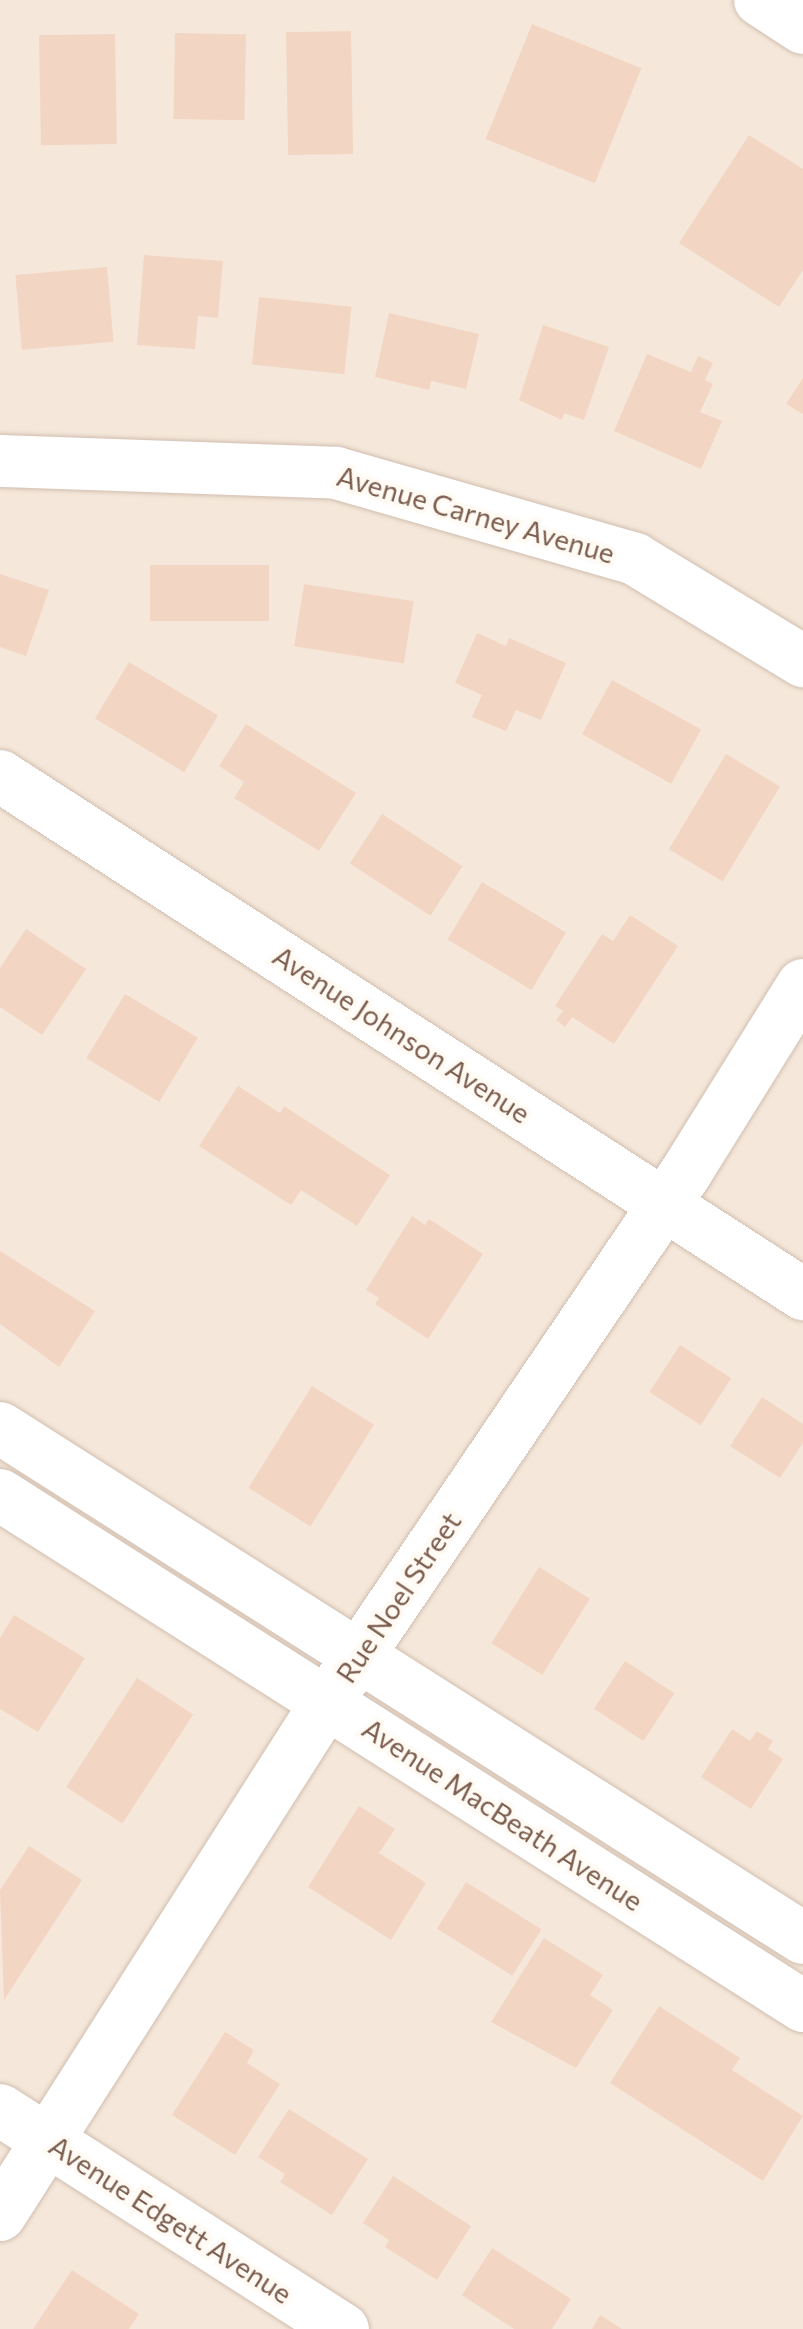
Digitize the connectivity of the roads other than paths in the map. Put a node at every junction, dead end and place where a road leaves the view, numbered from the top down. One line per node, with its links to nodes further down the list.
1 (760, 0): 2 (street)
2 (803, 28)
3 (0, 460): 4 (street, Avenue Carney Avenue)
4 (803, 661)
5 (0, 776): 7 (street, Avenue Johnson Avenue)
6 (803, 984): 7 (street, Rue Noel Street)
7 (662, 1203): 8 (street, Avenue Johnson Avenue); 11 (street, Rue Noel Street)
8 (803, 1294)
9 (0, 1428): 11 (street, Avenue MacBeath Avenue)
10 (0, 1495): 12 (street, Avenue MacBeath Avenue)
11 (359, 1656): 12 (street, Rue Noel Street); 13 (street, Avenue MacBeath Avenue)
12 (327, 1702): 14 (street, Avenue MacBeath Avenue); 16 (street, Rue Noel Street)
13 (803, 1938)
14 (803, 2006)
15 (0, 2110): 16 (street, Avenue Edgett Avenue)
16 (47, 2140): 17 (street, Rue Noel Street); 18 (street, Avenue Edgett Avenue)
17 (0, 2215)
18 (342, 2329)

